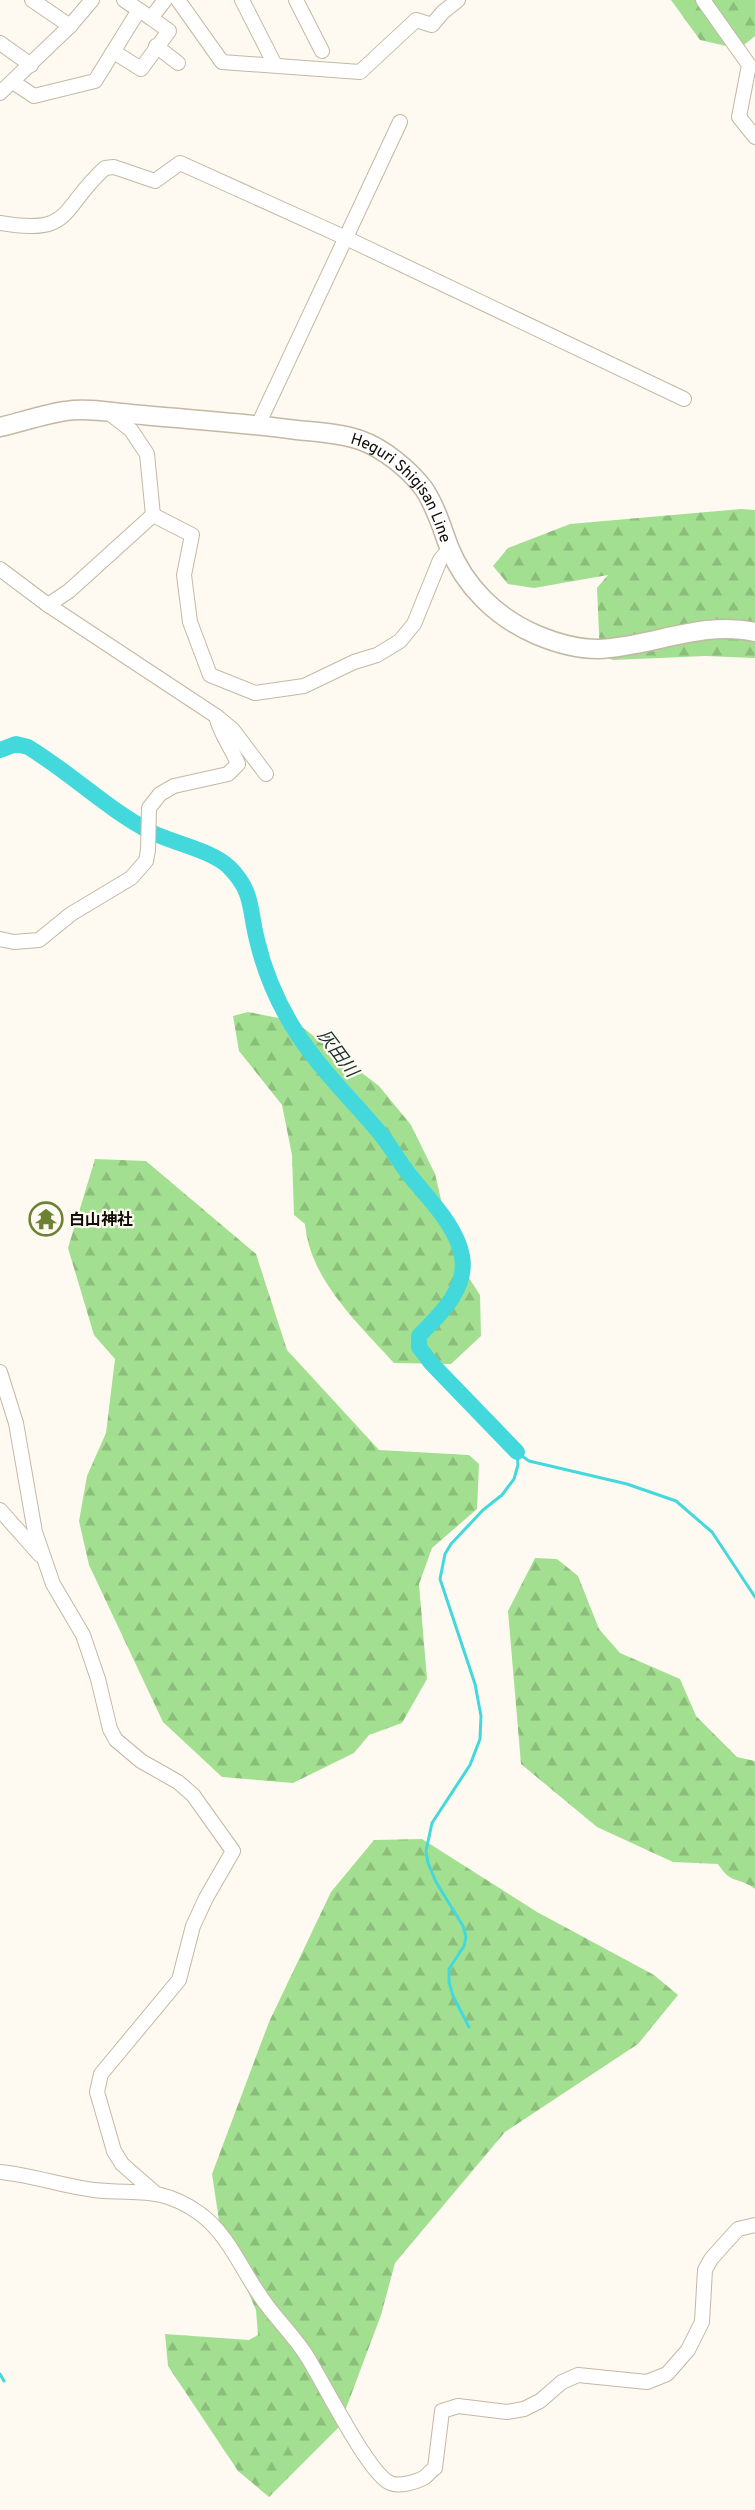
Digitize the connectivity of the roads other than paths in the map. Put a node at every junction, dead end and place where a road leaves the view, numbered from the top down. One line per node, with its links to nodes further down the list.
1 (32, 0): 12 (street)
2 (92, 0): 12 (street)
3 (124, 0): 10 (street)
4 (165, 0): 11 (street)
5 (178, 0): 19 (street)
6 (242, 0): 19 (street)
7 (296, 0): 15 (street)
8 (458, 0): 19 (street)
9 (703, 0): 23 (street)
10 (139, 10): 11 (street); 16 (street)
11 (151, 18): 14 (street)
12 (70, 26): 18 (street)
13 (0, 43): 18 (street)
14 (156, 46): 16 (street); 17 (street)
15 (322, 51)
16 (114, 52): 20 (street)
17 (178, 63)
18 (32, 65): 20 (street)
19 (274, 65)
20 (13, 82): 21 (street)
21 (0, 93)
22 (400, 122): 25 (street)
23 (755, 137)
24 (0, 223): 25 (street)
25 (346, 238): 26 (street); 28 (street)
26 (684, 399)
27 (109, 413): 28 (main road, Heguri Shigisan Line); 29 (main road, Heguri Shigisan Line); 30 (street)
28 (258, 425): 31 (main road, Heguri Shigisan Line)
29 (0, 427)
30 (153, 515): 31 (street); 33 (street)
31 (450, 548): 34 (main road, Heguri Shigisan Line)
32 (0, 569): 33 (street)
33 (48, 605): 35 (street)
34 (755, 632)
35 (216, 716): 36 (street); 37 (street)
36 (266, 774)
37 (0, 939)
38 (0, 1372): 40 (street)
39 (0, 1510): 40 (street)
40 (46, 1561): 42 (street)
41 (0, 2172): 42 (street)
42 (154, 2192): 43 (street)
43 (755, 2224)

